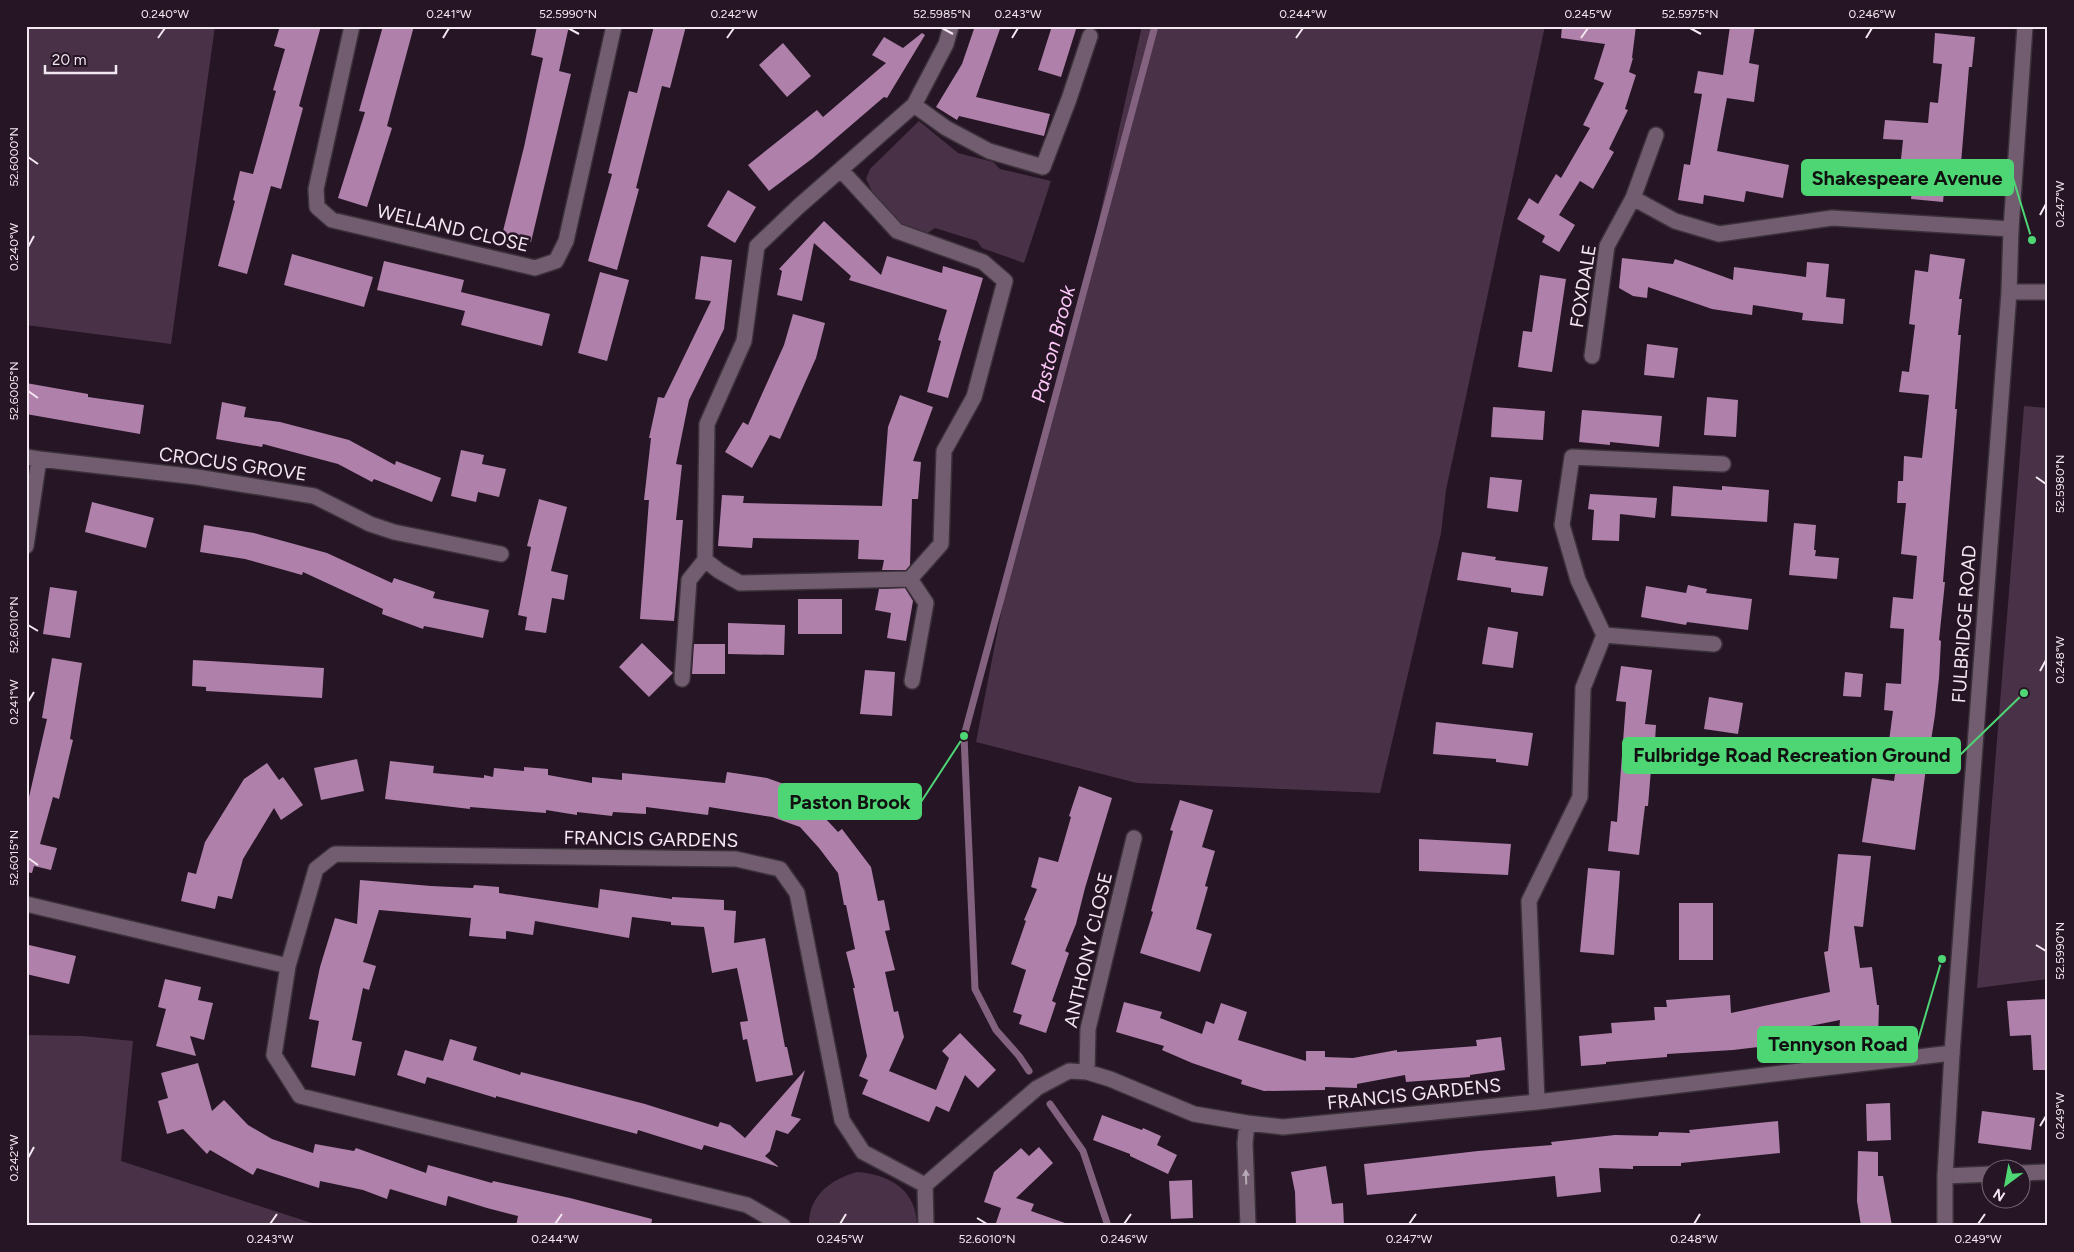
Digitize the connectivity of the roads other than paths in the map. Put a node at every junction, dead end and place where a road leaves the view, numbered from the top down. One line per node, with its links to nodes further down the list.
1 (352, 26): 2 (street, WELLAND CLOSE)
2 (614, 26)
3 (951, 26): 6 (street)
4 (2025, 26): 10 (street, FULBRIDGE ROAD)
5 (1090, 36): 6 (street)
6 (914, 105): 8 (street)
7 (1656, 135): 9 (street, FOXDALE)
8 (841, 170): 18 (street); 19 (street)
9 (1633, 198): 10 (street); 13 (street, FOXDALE)
10 (2011, 229): 11 (street, FULBRIDGE ROAD)
11 (2009, 292): 12 (street); 27 (street, FULBRIDGE ROAD)
12 (2048, 292)
13 (1592, 356)
14 (33, 458): 16 (street); 17 (street, CROCUS GROVE)
15 (1723, 464): 20 (street)
16 (26, 546)
17 (501, 554)
18 (705, 560): 19 (street); 22 (street)
19 (910, 579): 23 (street)
20 (1604, 635): 21 (street); 29 (street)
21 (1714, 644)
22 (682, 679)
23 (912, 681)
24 (1134, 838): 28 (street, ANTHONY CLOSE)
25 (26, 904): 26 (street)
26 (288, 966): 35 (street, FRANCIS GARDENS); 36 (street, FRANCIS GARDENS)
27 (1952, 1053): 29 (street, FRANCIS GARDENS); 34 (street, FULBRIDGE ROAD)
28 (1087, 1072): 30 (street, FRANCIS GARDENS); 35 (street, FRANCIS GARDENS)
29 (1537, 1102): 30 (street, FRANCIS GARDENS)
30 (1247, 1123): 38 (street, one-way to 30)
31 (2048, 1172): 32 (street)
32 (2032, 1173)
33 (1982, 1174): 34 (street)
34 (1945, 1176): 39 (street, FULBRIDGE ROAD)
35 (926, 1185): 37 (street)
36 (783, 1226)
37 (926, 1226)
38 (1248, 1226)
39 (1945, 1226)

